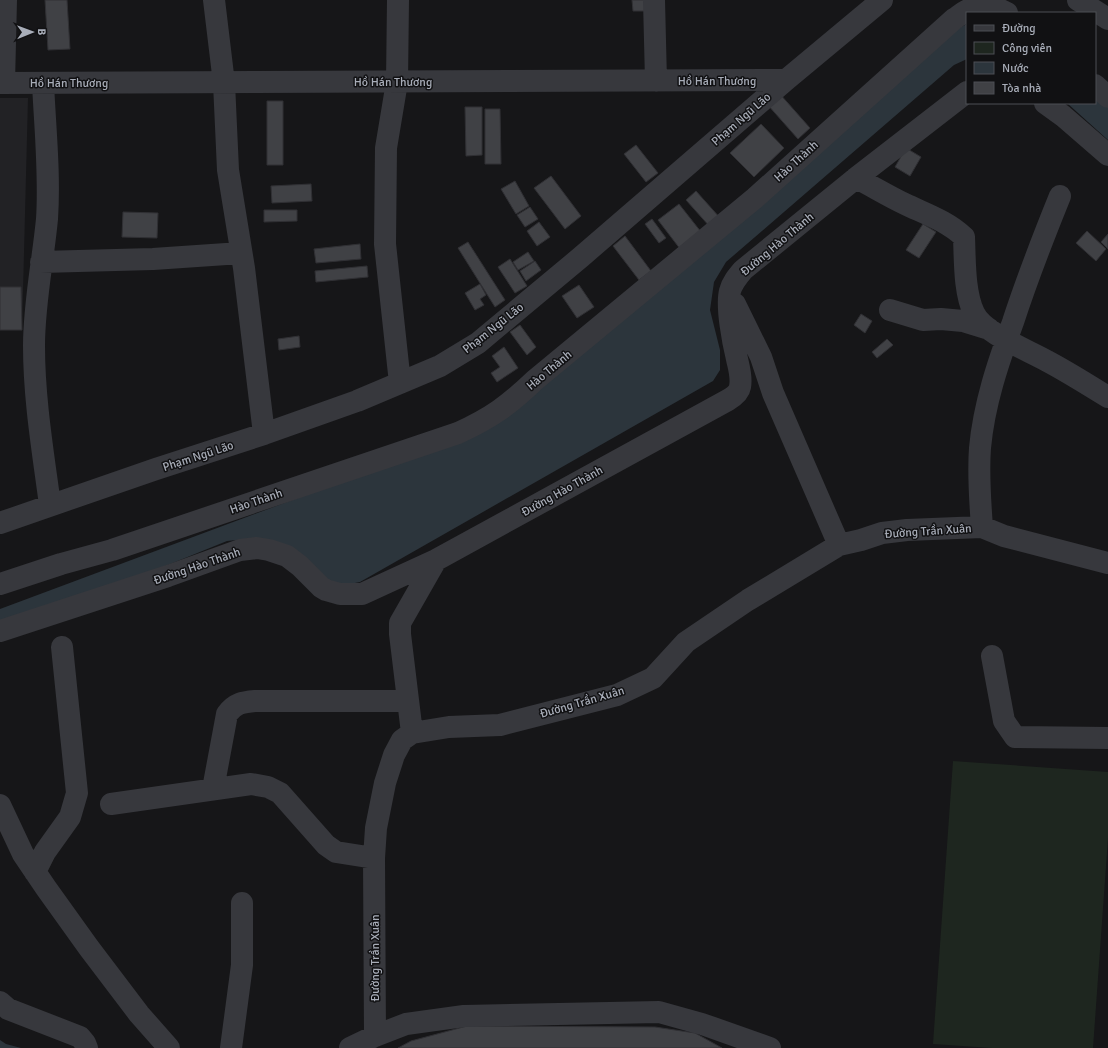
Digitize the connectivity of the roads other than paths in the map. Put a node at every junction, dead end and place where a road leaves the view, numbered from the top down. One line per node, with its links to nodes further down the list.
1 (6, 0): 12 (street)
2 (214, 0): 14 (street)
3 (398, 0): 11 (street)
4 (654, 0): 10 (street)
5 (882, 0): 9 (street, Phạm Ngũ Lão)
6 (1078, 0): 8 (street)
7 (1005, 12): 36 (street, Hào Thành)
8 (1108, 20)
9 (786, 80): 10 (street, Hồ Hán Thương); 27 (street, Phạm Ngũ Lão)
10 (656, 81): 11 (street, Hồ Hán Thương)
11 (397, 82): 14 (street, Hồ Hán Thương); 27 (street)
12 (2, 83): 13 (street, Hồ Hán Thương)
13 (43, 83): 14 (street, Hồ Hán Thương); 23 (street)
14 (224, 83): 22 (street)
15 (1096, 86): 17 (street)
16 (966, 93): 20 (street, Đường Hào Thành)
17 (1108, 97)
18 (1046, 104): 19 (street)
19 (1108, 155)
20 (856, 178): 24 (street, Đường Hào Thành); 26 (street)
21 (1060, 196): 26 (street)
22 (241, 253): 23 (street); 29 (street)
23 (41, 262): 30 (street)
24 (729, 293): 33 (street); 34 (street, Đường Hào Thành)
25 (890, 310): 26 (street)
26 (998, 334): 28 (street); 32 (street)
27 (400, 383): 29 (street, Phạm Ngũ Lão)
28 (1108, 397)
29 (264, 434): 30 (street, Phạm Ngũ Lão)
30 (50, 505): 31 (street, Phạm Ngũ Lão)
31 (0, 523)
32 (982, 527): 33 (street, Đường Trần Xuân); 35 (street, Đường Trần Xuân)
33 (839, 544): 41 (street, Đường Trần Xuân)
34 (436, 560): 37 (street, Đường Hào Thành); 40 (street)
35 (1108, 562)
36 (0, 584)
37 (0, 631)
38 (62, 647): 47 (street)
39 (992, 656): 42 (street)
40 (408, 701): 41 (street); 43 (street)
41 (412, 733): 46 (street, Đường Trần Xuân)
42 (1108, 738)
43 (213, 789): 44 (street); 46 (street)
44 (111, 804)
45 (0, 805): 47 (street)
46 (374, 858): 50 (street, Đường Trần Xuân)
47 (35, 872): 52 (street)
48 (242, 904): 53 (street)
49 (0, 1002): 51 (street)
50 (375, 1036): 54 (street); 55 (street)
51 (87, 1048)
52 (169, 1048)
53 (231, 1048)
54 (350, 1048)
55 (770, 1048)

